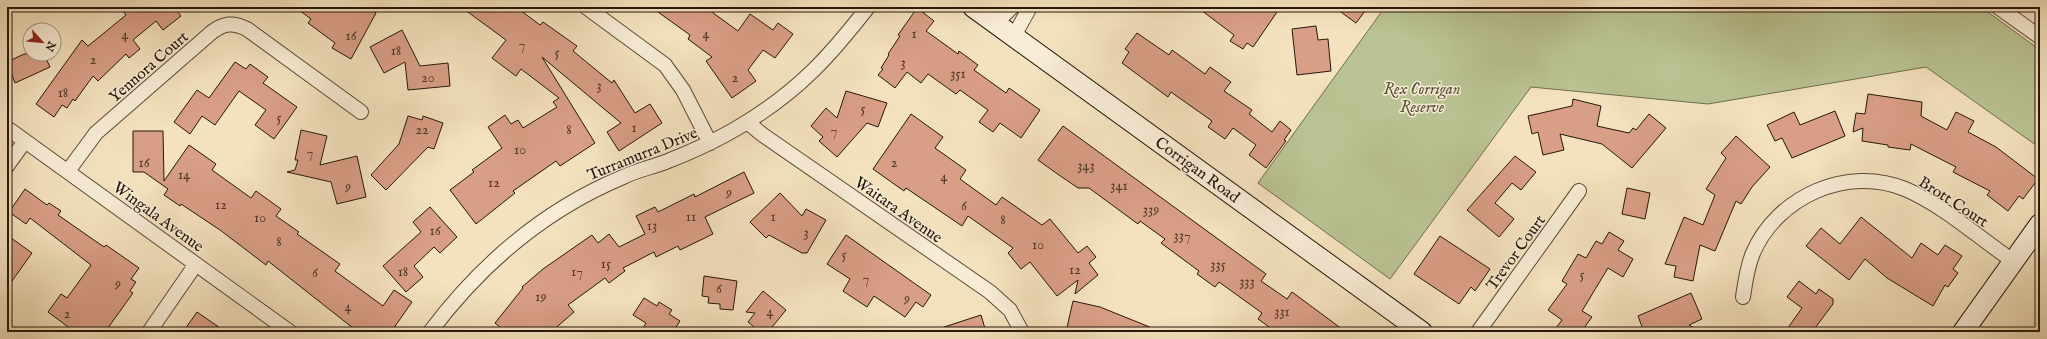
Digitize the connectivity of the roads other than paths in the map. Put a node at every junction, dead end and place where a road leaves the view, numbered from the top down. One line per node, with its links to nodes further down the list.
1 (586, 7): 14 (street)
2 (868, 7): 11 (street, Turramurra Drive)
3 (973, 7): 7 (main road, Corrigan Road)
4 (1012, 7): 7 (street)
5 (1030, 7): 8 (street)
6 (1998, 7): 9 (street)
7 (996, 24): 8 (main road, Corrigan Road)
8 (1014, 36): 26 (main road, Corrigan Road)
9 (2040, 37)
10 (361, 112): 16 (street, Yennora Court)
11 (747, 122): 14 (street, Turramurra Drive); 25 (street, Waitara Avenue)
12 (7, 128): 13 (street, Wingala Avenue)
13 (25, 141): 15 (street); 16 (street, Wingala Avenue)
14 (710, 143): 24 (street, Turramurra Drive)
15 (7, 166)
16 (68, 171): 20 (street, Wingala Avenue)
17 (1579, 191): 27 (street, Trevor Court)
18 (2040, 224): 19 (main road)
19 (2013, 261): 21 (street, Brott Court); 28 (main road)
20 (196, 264): 22 (street); 23 (street, Wingala Avenue)
21 (1743, 298)
22 (149, 332)
23 (290, 332)
24 (430, 332)
25 (1022, 332)
26 (1422, 332)
27 (1478, 332)
28 (1963, 332)

